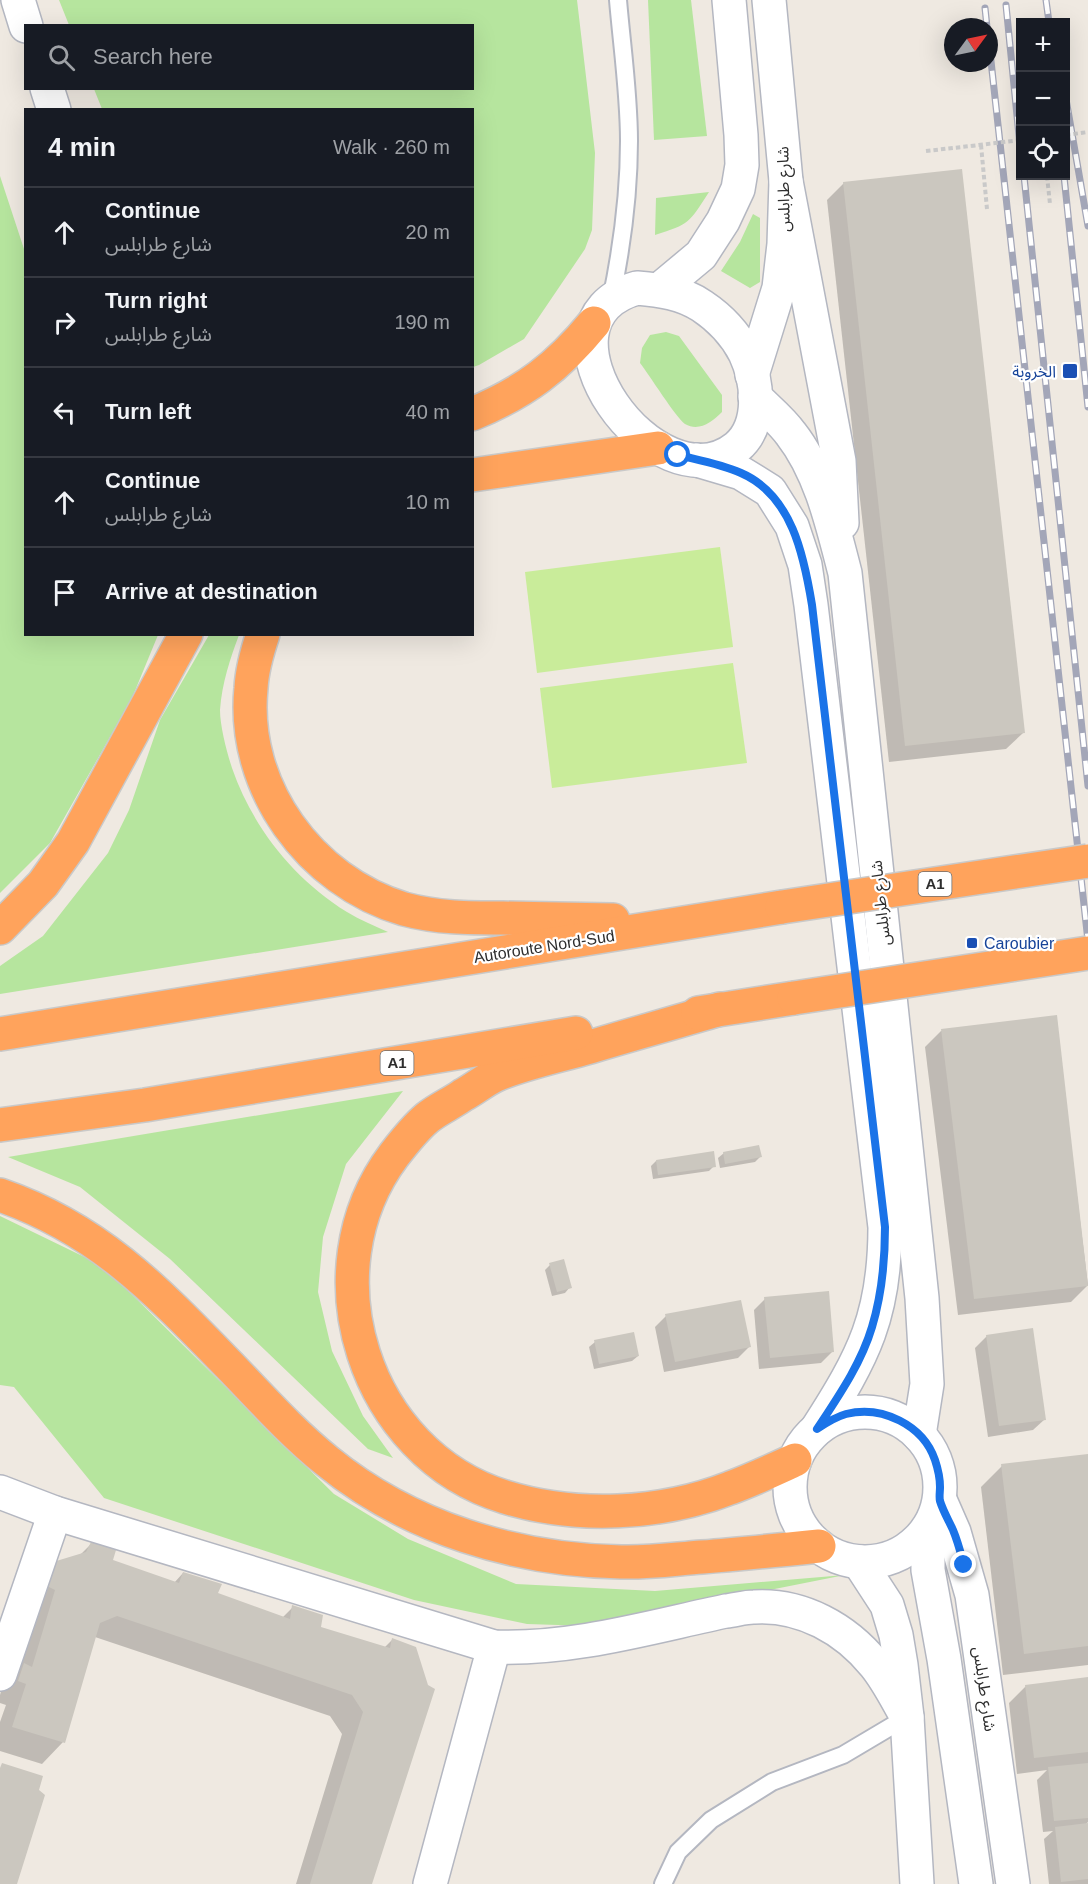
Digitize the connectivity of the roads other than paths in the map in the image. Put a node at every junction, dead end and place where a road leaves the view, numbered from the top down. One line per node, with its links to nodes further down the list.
1 (18, 0): 5 (main road)
2 (618, 0): 10 (lane)
3 (729, 0): 9 (main road)
4 (769, 0): 8 (main road, شارع طرابلس)
5 (25, 24)
6 (48, 90): 7 (main road)
7 (53, 108)
8 (786, 180): 11 (main road, شارع طرابلس); 16 (main road)
9 (659, 290): 10 (main road); 11 (main road)
10 (603, 312): 12 (highway); 13 (main road)
11 (754, 386): 14 (main road); 16 (main road, شارع طرابلس)
12 (474, 413)
13 (658, 448): 14 (main road); 15 (highway)
14 (697, 460): 27 (main road, شارع طرابلس)
15 (474, 476)
16 (845, 573): 28 (main road, شارع طرابلس)
17 (185, 636): 21 (highway)
18 (262, 636): 20 (highway)
19 (1088, 861): 20 (highway, Autoroute Nord-Sud / A1, bridge)
20 (701, 921): 24 (highway, Autoroute Nord-Sud / A1)
21 (0, 928)
22 (1088, 953): 23 (highway, A1, bridge)
23 (720, 1009): 25 (highway, A1); 29 (highway)
24 (0, 1034)
25 (0, 1125)
26 (0, 1195): 34 (highway)
27 (817, 1429): 28 (main road); 29 (main road)
28 (919, 1435): 31 (main road)
29 (795, 1460): 34 (main road)
30 (0, 1492): 32 (main road)
31 (940, 1500): 33 (main road); 44 (main road, شارع طرابلس)
32 (55, 1513): 36 (main road); 38 (main road)
33 (927, 1530): 35 (main road); 37 (main road)
34 (819, 1546): 35 (main road)
35 (868, 1562): 37 (main road); 39 (main road)
36 (494, 1647): 39 (main road); 40 (main road)
37 (944, 1659): 43 (main road)
38 (0, 1674)
39 (907, 1717): 41 (lane); 42 (main road)
40 (430, 1884)
41 (663, 1884)
42 (917, 1884)
43 (976, 1884)
44 (1013, 1884)

